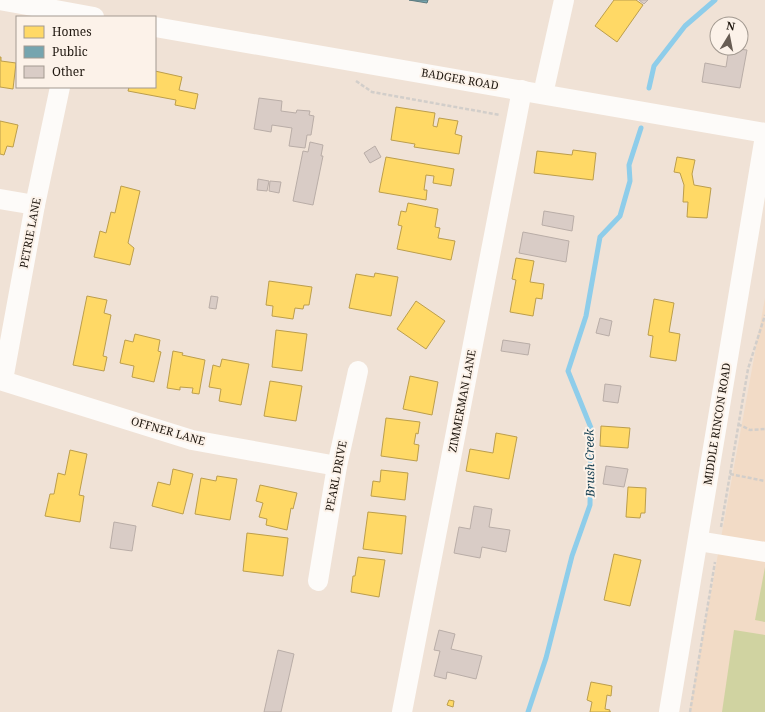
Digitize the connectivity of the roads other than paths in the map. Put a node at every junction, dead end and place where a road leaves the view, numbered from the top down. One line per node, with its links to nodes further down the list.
1 (0, 0): 3 (street)
2 (564, 0): 7 (street)
3 (82, 16)
4 (156, 27): 6 (street, BADGER ROAD)
5 (60, 88): 10 (street, PETRIE LANE)
6 (522, 90): 7 (street, BADGER ROAD); 18 (street, ZIMMERMAN LANE)
7 (543, 94): 8 (street, BADGER ROAD)
8 (765, 135): 11 (street, MIDDLE RINCON ROAD)
9 (0, 199): 10 (street)
10 (35, 205): 13 (street, PETRIE LANE)
11 (757, 221): 15 (street, MIDDLE RINCON ROAD)
12 (358, 372): 14 (street, PEARL DRIVE)
13 (2, 380): 14 (street, OFFNER LANE)
14 (337, 466): 17 (street, PEARL DRIVE)
15 (698, 541): 16 (street); 19 (street, MIDDLE RINCON ROAD)
16 (765, 552)
17 (318, 581)
18 (402, 712)
19 (669, 712)

